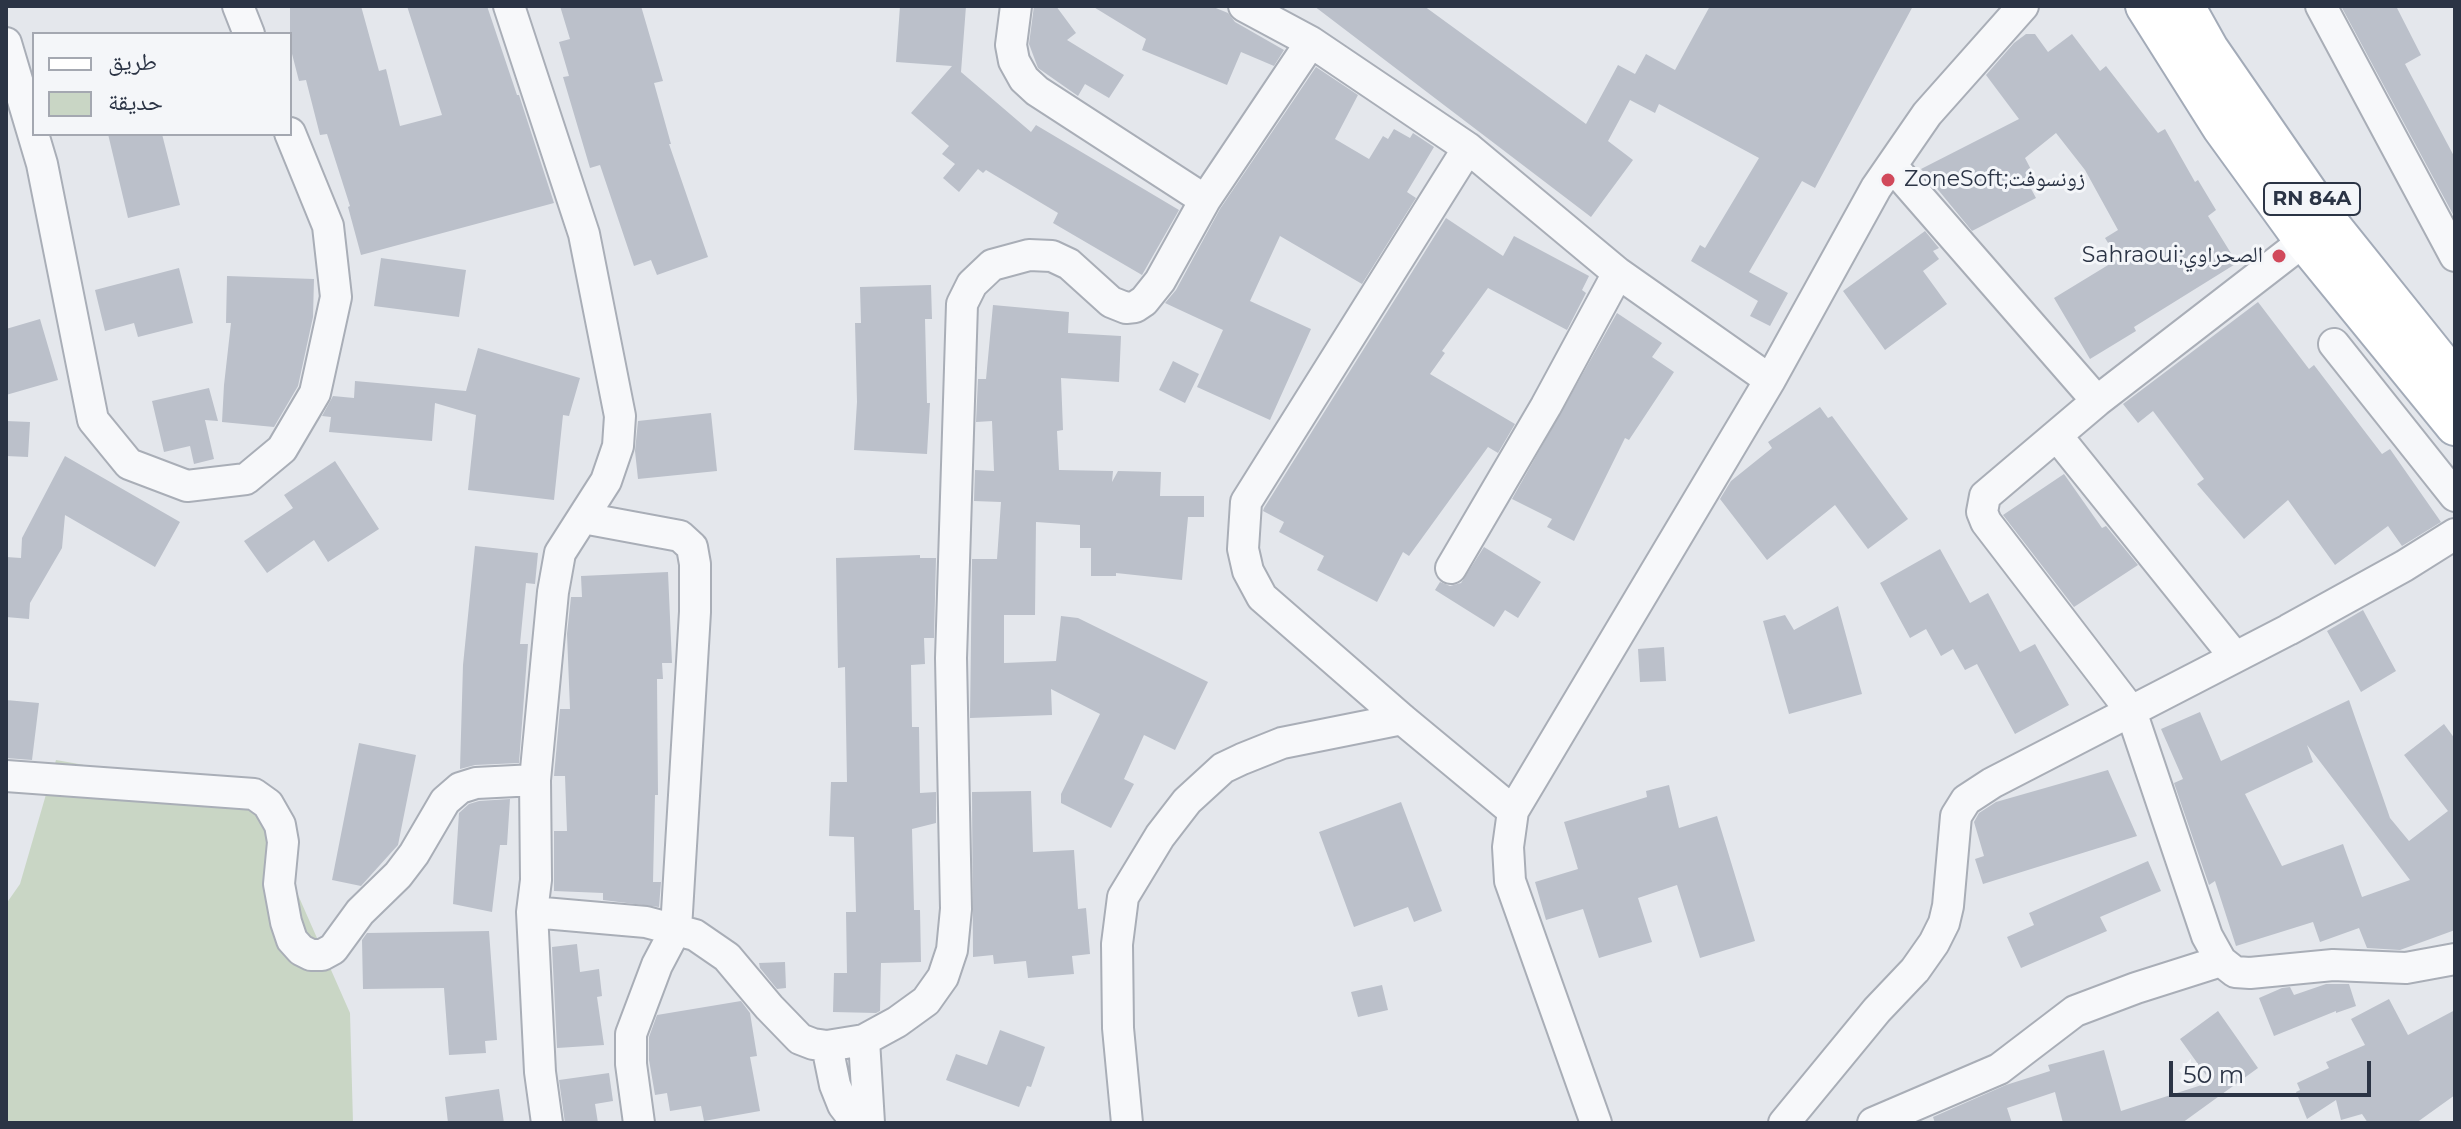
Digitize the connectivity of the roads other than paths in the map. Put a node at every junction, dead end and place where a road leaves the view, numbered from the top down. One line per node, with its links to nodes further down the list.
1 (238, 6): 9 (street)
2 (509, 6): 28 (street)
3 (1016, 6): 17 (street)
4 (1244, 6): 10 (street)
5 (2023, 6): 16 (street)
6 (2145, 6): 18 (main road, RN 84A)
7 (2185, 6): 22 (main road, RN 84A)
8 (2321, 6): 19 (street)
9 (248, 32)
10 (1311, 42): 15 (street); 17 (street)
11 (6, 43): 12 (street)
12 (32, 130)
13 (34, 136): 14 (street)
14 (291, 136)
15 (1468, 148): 20 (street); 33 (street)
16 (1892, 166): 23 (street); 24 (street)
17 (1205, 200): 41 (street)
18 (2304, 241): 24 (street); 25 (main road, RN 84A)
19 (2455, 256)
20 (1618, 273): 23 (street); 30 (street)
21 (2334, 344): 27 (street)
22 (2451, 369)
23 (1770, 380): 36 (street)
24 (2097, 401): 26 (street)
25 (2455, 426)
26 (2057, 436): 31 (street); 32 (street)
27 (2455, 496)
28 (583, 518): 35 (street); 38 (street)
29 (2455, 534): 31 (street)
30 (1451, 568)
31 (2235, 657): 32 (street)
32 (2131, 711): 40 (street); 49 (street)
33 (1402, 719): 36 (street); 47 (street)
34 (6, 776): 35 (street)
35 (535, 780): 37 (street)
36 (1513, 811): 48 (street)
37 (532, 912): 38 (street); 43 (street)
38 (676, 929): 42 (street); 44 (street)
39 (2455, 959): 40 (street)
40 (2221, 961): 50 (street)
41 (864, 1040): 42 (street); 46 (street)
42 (827, 1046): 45 (street)
43 (547, 1123)
44 (639, 1123)
45 (862, 1123)
46 (869, 1123)
47 (1127, 1123)
48 (1596, 1123)
49 (1784, 1123)
50 (1873, 1123)

